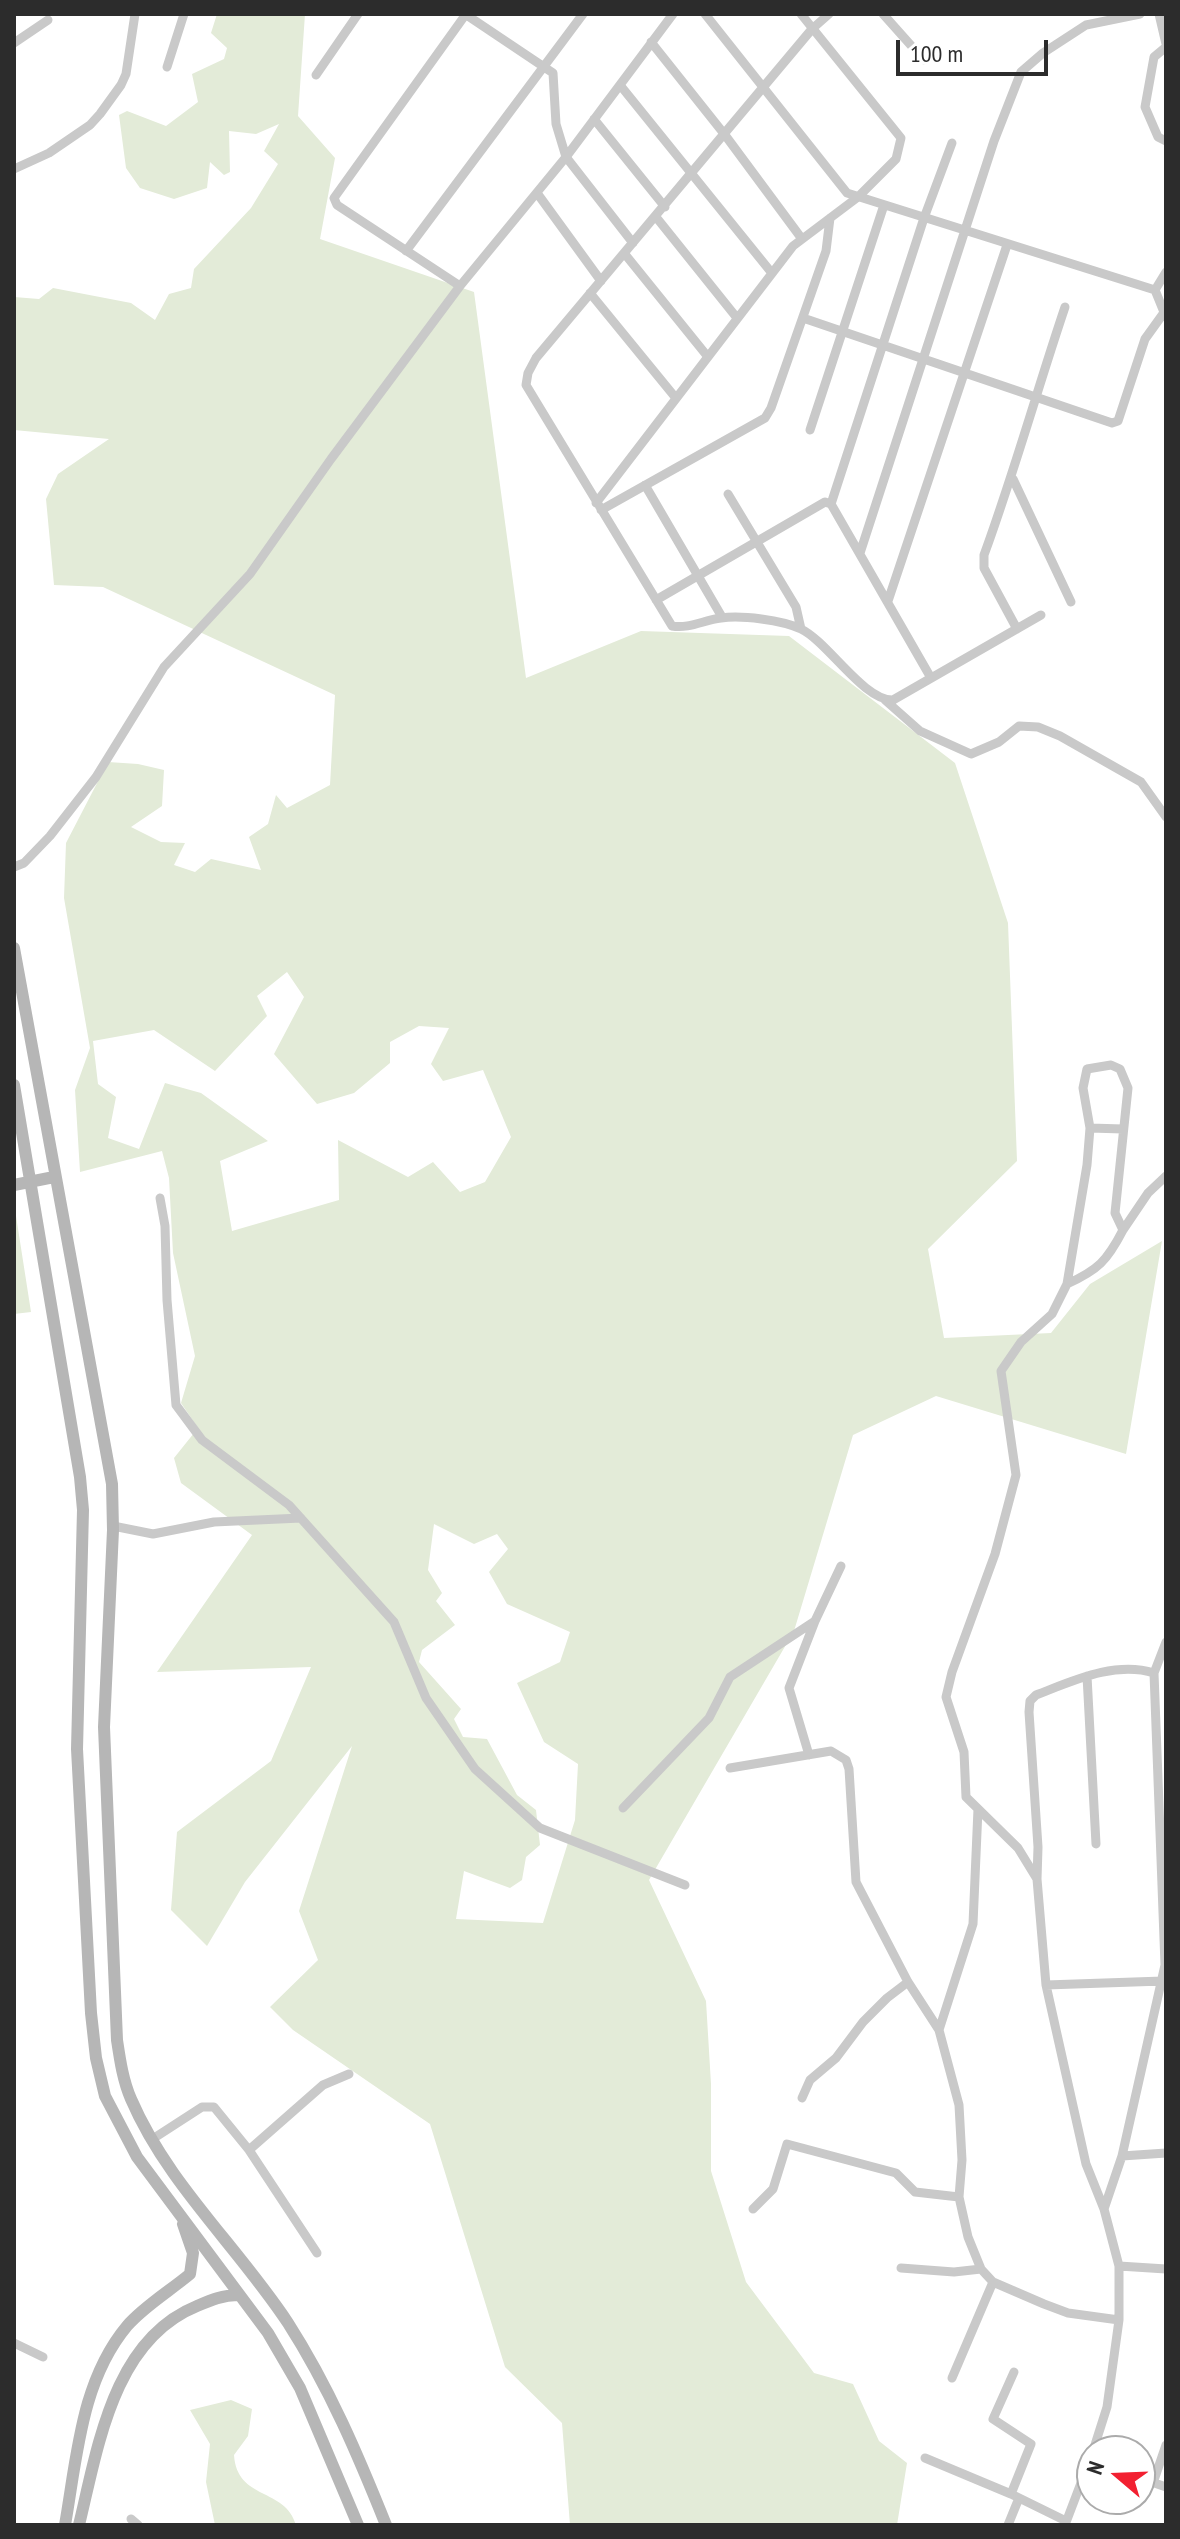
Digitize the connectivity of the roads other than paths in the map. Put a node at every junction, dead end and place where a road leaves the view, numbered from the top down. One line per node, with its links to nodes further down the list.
1 (135, 14): 29 (street)
2 (184, 14): 20 (street)
3 (358, 14): 21 (street)
4 (465, 14): 19 (street); 42 (street)
5 (583, 14): 19 (street)
6 (673, 14): 15 (street)
7 (705, 14): 23 (street)
8 (801, 14): 14 (street)
9 (829, 14): 14 (street)
10 (883, 14): 18 (street)
11 (1140, 14): 38 (street)
12 (1159, 14): 17 (street)
13 (48, 20): 16 (street)
14 (812, 29): 23 (street); 32 (street)
15 (651, 42): 22 (street); 25 (street)
16 (14, 43)
17 (1166, 46): 26 (street)
18 (924, 60)
19 (544, 66): 28 (street); 42 (street)
20 (167, 67)
21 (316, 75)
22 (620, 85): 24 (street); 30 (street)
23 (764, 89): 25 (street); 32 (street)
24 (594, 119): 28 (street); 34 (street)
25 (725, 135): 30 (street); 39 (street)
26 (1166, 141)
27 (952, 143): 37 (street)
28 (566, 157): 31 (street); 40 (street)
29 (14, 169)
30 (693, 174): 34 (street); 44 (street)
31 (537, 193): 46 (street); 47 (street)
32 (858, 197): 33 (street); 36 (street)
33 (884, 205): 37 (street); 54 (street)
34 (665, 207): 35 (street)
35 (656, 217): 40 (street); 52 (street)
36 (830, 218): 39 (street); 53 (street)
37 (924, 218): 38 (street); 55 (street)
38 (966, 232): 41 (street); 57 (street)
39 (802, 239): 44 (street)
40 (633, 243): 43 (street)
41 (1007, 245): 48 (street); 58 (street)
42 (406, 251): 47 (street)
43 (624, 253): 46 (street); 56 (street)
44 (771, 272): 52 (street)
45 (1166, 272): 48 (street)
46 (601, 281): 49 (street)
47 (460, 286): 80 (street)
48 (1155, 290): 51 (street)
49 (590, 293): 59 (street); 66 (street)
50 (1065, 307): 60 (street)
51 (1165, 316): 60 (street)
52 (737, 318): 56 (street)
53 (803, 318): 54 (street); 63 (street)
54 (843, 332): 55 (street); 61 (street)
55 (883, 345): 57 (street); 65 (street)
56 (708, 357): 59 (street)
57 (923, 359): 58 (street); 68 (street)
58 (965, 373): 60 (street); 71 (street)
59 (675, 397): 66 (street)
60 (1035, 397): 62 (street)
61 (810, 430)
62 (1013, 478): 72 (street); 76 (street)
63 (645, 485): 66 (street); 69 (street)
64 (728, 494): 67 (street)
65 (831, 504): 67 (street); 68 (street)
66 (598, 506): 70 (street)
67 (756, 542): 69 (street); 75 (street)
68 (860, 553): 71 (street)
69 (698, 576): 70 (street); 74 (street)
70 (656, 600): 74 (street)
71 (888, 601): 77 (street)
72 (1071, 602)
73 (1041, 615): 76 (street)
74 (722, 617): 75 (street)
75 (801, 629): 78 (street)
76 (1017, 629): 77 (street)
77 (931, 678): 78 (street)
78 (885, 700): 79 (street)
79 (1166, 817)
80 (14, 867)
81 (14, 948): 82 (main road)
82 (40, 1089): 83 (main road); 87 (main road)
83 (15, 1091): 88 (main road)
84 (1090, 1128): 85 (street); 85 (street); 92 (street)
85 (1123, 1129): 91 (street)
86 (1166, 1176): 91 (street)
87 (54, 1177): 88 (main road); 93 (main road)
88 (30, 1182): 89 (main road); 94 (main road)
89 (14, 1185)
90 (160, 1198): 95 (street)
91 (1123, 1230): 92 (street)
92 (1067, 1284): 105 (street)
93 (75, 1290): 94 (main road); 96 (main road)
94 (49, 1295): 125 (main road)
95 (301, 1518): 96 (street); 109 (street)
96 (113, 1526): 117 (main road)
97 (841, 1566): 98 (street)
98 (815, 1621): 102 (street); 104 (street)
99 (1166, 1642): 100 (street)
100 (1154, 1673): 101 (street); 106 (street)
101 (1087, 1676): 107 (street); 108 (street)
102 (809, 1755): 103 (street); 112 (street)
103 (730, 1768)
104 (623, 1808)
105 (978, 1809): 108 (street); 114 (street)
106 (1163, 1842): 110 (street)
107 (1096, 1844)
108 (1037, 1879): 113 (street)
109 (685, 1885)
110 (1166, 1965): 111 (street)
111 (1163, 1981): 113 (street); 120 (street)
112 (908, 1982): 114 (street); 116 (street)
113 (1046, 1985): 124 (street)
114 (939, 2030): 122 (street)
115 (349, 2074): 118 (street)
116 (802, 2098)
117 (151, 2140): 118 (street); 121 (main road)
118 (249, 2150): 126 (street)
119 (1166, 2153): 120 (street)
120 (1122, 2156): 124 (street)
121 (191, 2195): 125 (main road); 134 (main road)
122 (959, 2197): 123 (street); 129 (street)
123 (753, 2209)
124 (1104, 2209): 127 (street)
125 (178, 2212): 132 (main road); 147 (main road)
126 (317, 2253)
127 (1119, 2266): 130 (street); 133 (street)
128 (901, 2268): 129 (street)
129 (981, 2269): 131 (street)
130 (1166, 2269)
131 (993, 2282): 133 (street); 139 (street)
132 (238, 2295): 135 (main road); 148 (main road)
133 (1119, 2320): 140 (street)
134 (287, 2322): 135 (main road); 150 (main road)
135 (268, 2333): 149 (main road)
136 (14, 2343): 137 (street)
137 (43, 2357)
138 (1014, 2372): 144 (street)
139 (952, 2378)
140 (1099, 2435)
141 (1166, 2445): 143 (street)
142 (925, 2458): 144 (street)
143 (1156, 2474)
144 (1015, 2496): 146 (street); 151 (street)
145 (1076, 2496): 146 (street)
146 (1065, 2523)
147 (65, 2525)
148 (79, 2525)
149 (358, 2525)
150 (386, 2525)
151 (1008, 2525)

